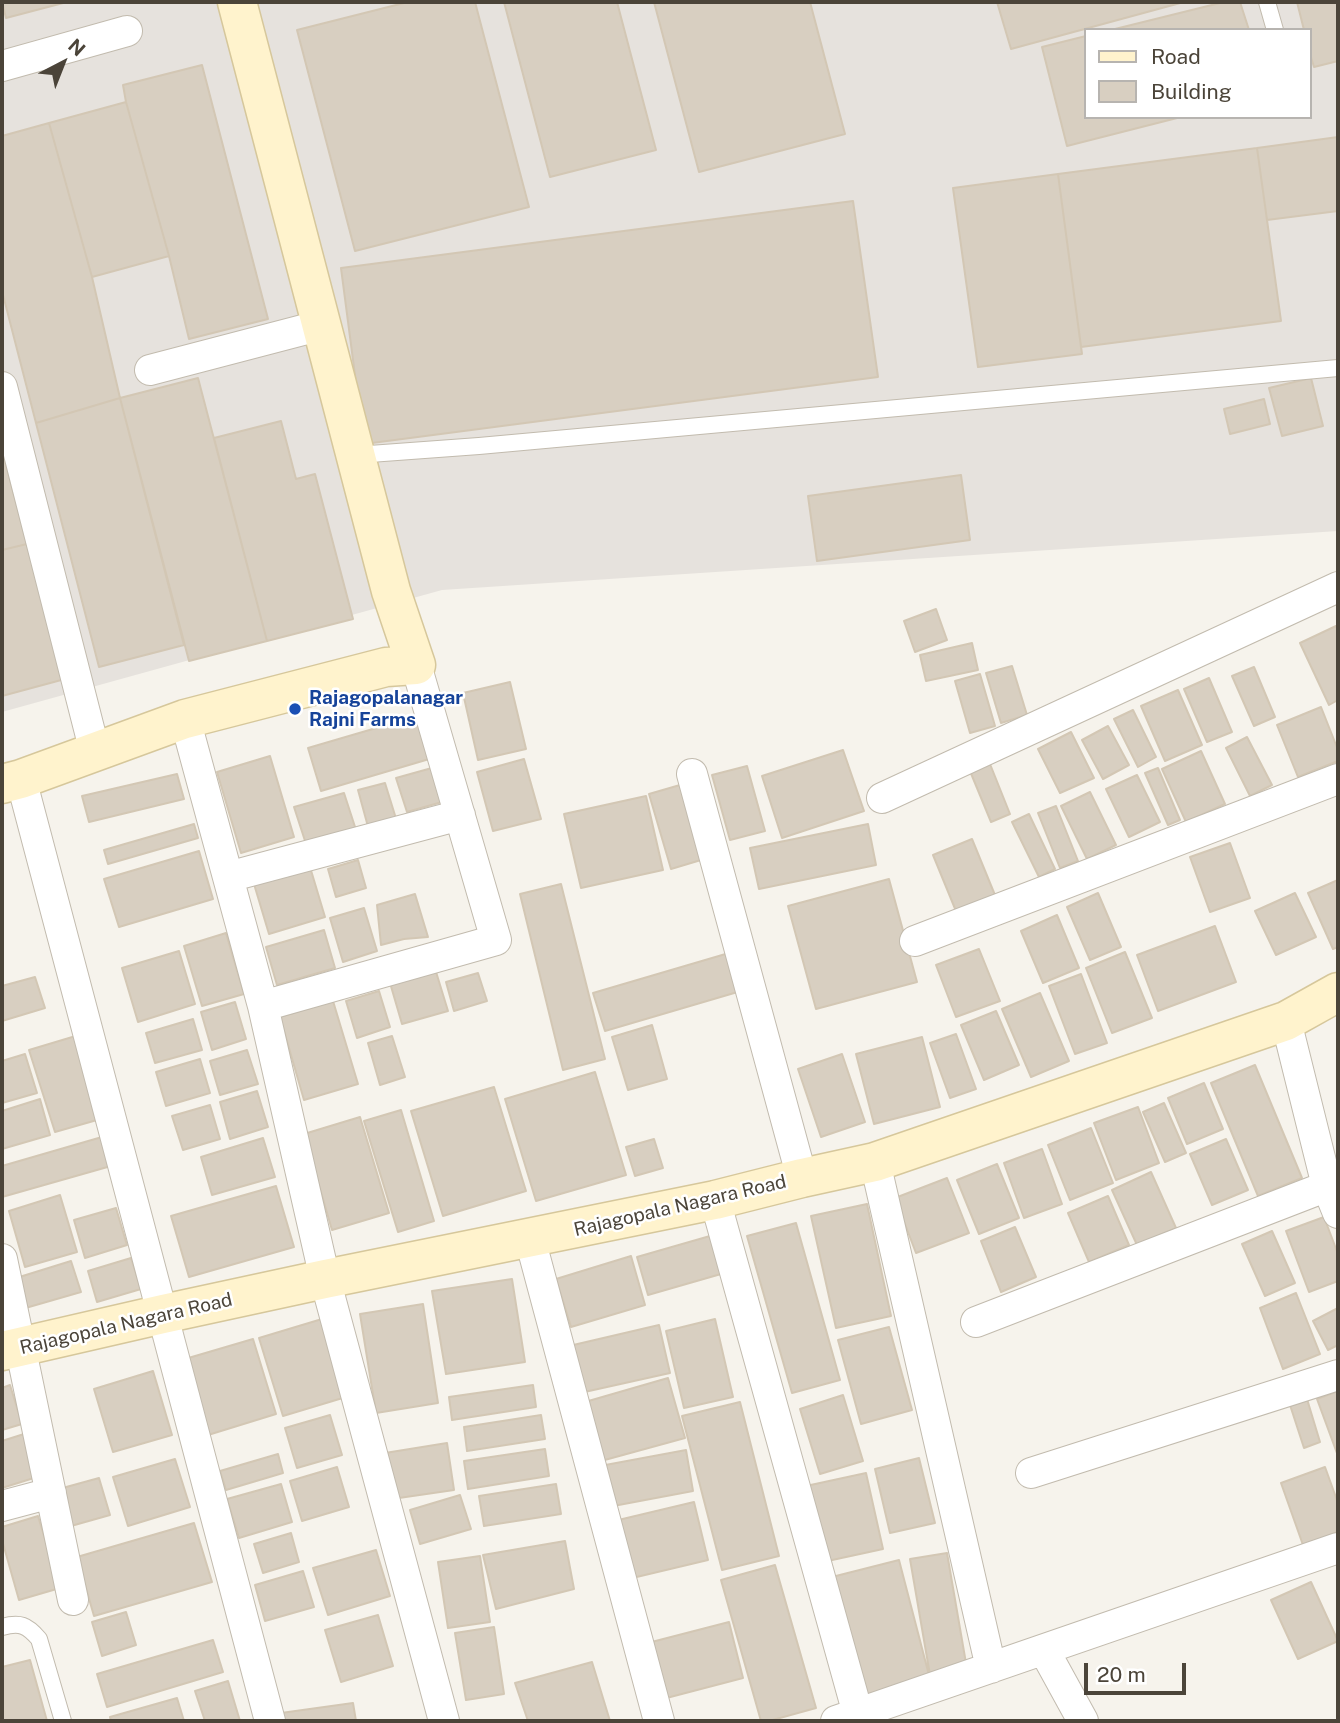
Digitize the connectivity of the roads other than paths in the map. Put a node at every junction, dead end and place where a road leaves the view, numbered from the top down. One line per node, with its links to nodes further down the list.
1 (237, 2): 6 (street)
2 (1267, 2): 3 (lane)
3 (1274, 28)
4 (127, 32): 5 (street)
5 (2, 66)
6 (322, 325): 8 (street); 10 (street)
7 (1338, 368): 10 (lane)
8 (149, 370)
9 (2, 387): 14 (street)
10 (356, 455): 12 (street)
11 (1338, 587): 18 (street)
12 (416, 665): 13 (street); 19 (street)
13 (185, 719): 14 (street); 20 (street)
14 (95, 752): 17 (street)
15 (692, 774): 26 (street)
16 (1338, 779): 21 (street)
17 (11, 781): 32 (street)
18 (882, 798)
19 (460, 816): 20 (street); 23 (street)
20 (228, 877): 23 (street)
21 (915, 941)
22 (1338, 992): 24 (street, Rajagopala Nagara Road)
23 (262, 1006): 31 (street)
24 (1286, 1021): 25 (street, Rajagopala Nagara Road); 27 (street)
25 (875, 1162): 26 (street, Rajagopala Nagara Road); 43 (street)
26 (802, 1178): 28 (street, Rajagopala Nagara Road)
27 (1335, 1194): 33 (street)
28 (715, 1200): 29 (street, Rajagopala Nagara Road); 44 (street)
29 (530, 1239): 31 (street, Rajagopala Nagara Road); 48 (street)
30 (2, 1259): 34 (street)
31 (326, 1279): 32 (street, Rajagopala Nagara Road); 47 (street)
32 (163, 1314): 34 (street, Rajagopala Nagara Road); 46 (street)
33 (976, 1322)
34 (11, 1350): 37 (street)
35 (1338, 1375): 36 (street)
36 (1031, 1473)
37 (51, 1493): 38 (street); 40 (street)
38 (2, 1506)
39 (1338, 1548): 42 (street)
40 (73, 1600)
41 (2, 1628): 45 (lane)
42 (1044, 1650): 43 (street); 49 (street)
43 (991, 1668): 44 (street)
44 (847, 1718)
45 (63, 1721)
46 (270, 1721)
47 (444, 1721)
48 (659, 1721)
49 (1083, 1721)

